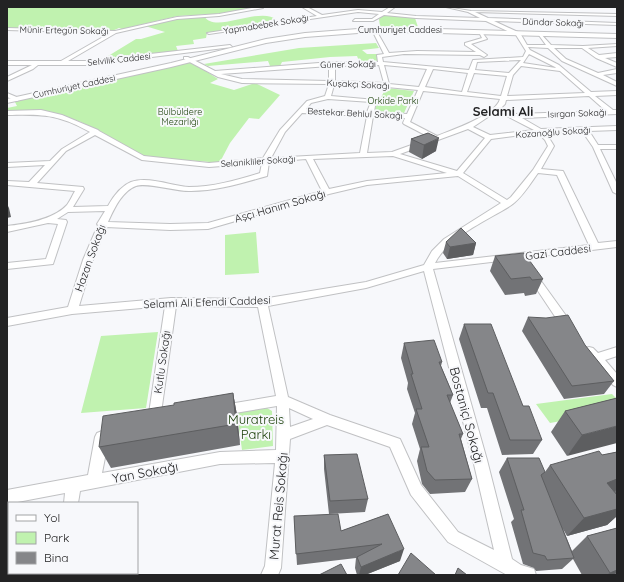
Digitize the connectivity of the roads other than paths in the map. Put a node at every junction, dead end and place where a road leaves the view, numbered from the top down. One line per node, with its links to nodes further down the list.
1 (262, 7): 22 (street, Münir Ertegün Sokağı)
2 (304, 7): 14 (street)
3 (365, 7): 9 (street)
4 (393, 7): 12 (street)
5 (448, 7): 7 (street)
6 (547, 7): 11 (street)
7 (460, 8): 10 (street)
8 (351, 9): 9 (street, Yapmabebek Sokağı); 14 (street, Yapmabebek Sokağı); 15 (street)
9 (358, 11): 12 (street, Yapmabebek Sokağı)
10 (469, 11): 11 (street); 16 (street)
11 (552, 13): 13 (street); 17 (street)
12 (382, 14): 15 (street); 16 (street, Yapmabebek Sokağı)
13 (617, 15)
14 (321, 16): 25 (street, Yapmabebek Sokağı)
15 (355, 20): 19 (street)
16 (490, 20): 17 (street, Dündar Sokağı); 24 (street)
17 (560, 22): 18 (street, Dündar Sokağı); 26 (street)
18 (617, 24)
19 (357, 28): 24 (main road, Cumhuriyet Caddesi); 30 (main road, Cumhuriyet Caddesi)
20 (7, 29): 22 (street, Münir Ertegün Sokağı)
21 (374, 30): 23 (main road, Cumhuriyet Caddesi); 34 (street); 40 (main road, Cumhuriyet Caddesi)
22 (115, 32): 45 (street)
23 (481, 32): 24 (main road, Cumhuriyet Caddesi); 35 (street)
24 (515, 32): 26 (main road, Cumhuriyet Caddesi); 27 (main road, Cumhuriyet Caddesi); 33 (street)
25 (209, 33)
26 (570, 33): 28 (main road, Cumhuriyet Caddesi)
27 (540, 34): 28 (main road, Cumhuriyet Caddesi); 31 (street)
28 (617, 35)
29 (617, 45): 32 (street)
30 (230, 46): 40 (main road, Cumhuriyet Caddesi); 45 (street, Selvilik Caddesi)
31 (550, 47): 32 (street); 33 (street); 57 (street)
32 (583, 47): 38 (street)
33 (526, 49): 39 (street); 52 (street)
34 (387, 54): 36 (street); 47 (street)
35 (482, 54): 36 (street); 41 (street)
36 (466, 55): 42 (street)
37 (617, 55): 38 (street)
38 (598, 57): 49 (street)
39 (525, 58): 41 (street); 48 (street)
40 (187, 59): 55 (street); 68 (main road, Cumhuriyet Caddesi)
41 (491, 60): 42 (street)
42 (474, 61): 53 (street)
43 (38, 62): 44 (street, Selvilik Caddesi); 45 (street, Selvilik Caddesi); 58 (street)
44 (7, 63)
45 (62, 63)
46 (332, 64): 47 (street, Güner Sokağı); 50 (street, Güner Sokağı); 60 (street)
47 (381, 64): 51 (street, Güner Sokağı); 62 (street)
48 (520, 64): 52 (street); 56 (street)
49 (617, 65)
50 (293, 67): 55 (street, Güner Sokağı); 59 (street)
51 (431, 67): 53 (street, Güner Sokağı); 63 (street)
52 (561, 70): 66 (street)
53 (472, 71): 56 (street, Güner Sokağı); 64 (street)
54 (617, 71): 57 (street)
55 (212, 73): 59 (street, Kuşakçı Sokağı)
56 (510, 75): 69 (street)
57 (597, 75): 61 (street)
58 (7, 79)
59 (289, 81): 60 (street, Kuşakçı Sokağı)
60 (332, 83): 62 (street, Kuşakçı Sokağı); 67 (street)
61 (617, 84)
62 (388, 85): 63 (street, Kuşakçı Sokağı)
63 (421, 89): 64 (street, Kuşakçı Sokağı); 76 (street)
64 (464, 93): 69 (street, Kuşakçı Sokağı)
65 (617, 93): 66 (street, Kuşakçı Sokağı)
66 (589, 94): 69 (street, Kuşakçı Sokağı); 72 (street)
67 (328, 97): 71 (street); 75 (street)
68 (10, 98)
69 (504, 98): 70 (street)
70 (497, 109): 77 (street); 80 (street)
71 (301, 111): 75 (street, Bestekar Behlul Sokağı); 91 (street)
72 (614, 112): 74 (street, Isırgan Sokağı)
73 (7, 113): 82 (street, Selanikliler Sokağı)
74 (577, 113): 77 (street, Isırgan Sokağı); 78 (street)
75 (370, 114): 76 (street, Bestekar Behlul Sokağı); 88 (street)
76 (409, 116): 84 (street)
77 (513, 116): 83 (street)
78 (583, 118)
79 (586, 126): 81 (street, Kozanoğlu Sokağı); 83 (street, Kozanoğlu Sokağı); 86 (street)
80 (468, 127): 84 (street); 85 (street)
81 (617, 128)
82 (96, 131): 91 (street, Selanikliler Sokağı); 92 (street)
83 (539, 131): 85 (street, Kozanoğlu Sokağı); 94 (street)
84 (435, 137): 89 (street)
85 (489, 137): 95 (street)
86 (596, 147): 87 (street); 96 (street)
87 (617, 147)
88 (363, 154): 89 (street, Selanikliler Sokağı); 90 (street, Selanikliler Sokağı)
89 (393, 154): 95 (street, Selanikliler Sokağı)
90 (308, 157): 91 (street, Selanikliler Sokağı); 99 (street)
91 (266, 160): 102 (street, Hazan Sokağı)
92 (52, 163): 93 (street); 98 (street)
93 (7, 165)
94 (536, 171): 101 (street); 108 (street)
95 (458, 174): 99 (street, Aşçı Hanım Sokağı); 101 (street, Selanikliler Sokağı)
96 (613, 175): 100 (street)
97 (7, 183): 98 (street)
98 (31, 185): 103 (street)
99 (327, 192): 105 (street, Aşçı Hanım Sokağı)
100 (617, 192)
101 (508, 204): 111 (street)
102 (110, 208): 103 (street); 105 (street, Hazan Sokağı)
103 (68, 210): 104 (street)
104 (48, 220): 106 (street); 110 (street)
105 (101, 224): 114 (street, Hazan Sokağı)
106 (7, 229)
107 (614, 246): 108 (street, Gazi Caddesi)
108 (595, 247): 109 (street, Gazi Caddesi)
109 (524, 263): 111 (street, Gazi Caddesi); 116 (street)
110 (7, 266)
111 (428, 267): 113 (street, Selami Ali Efendi Caddesi); 134 (street, Bostaniçi Sokağı)
112 (171, 302): 113 (street, Selami Ali Efendi Caddesi); 114 (street, Selami Ali Efendi Caddesi); 125 (street, Kutlu Sokağı)
113 (262, 303): 121 (street, Murat Reis Sokağı)
114 (72, 310): 115 (street, Selami Ali Efendi Caddesi)
115 (7, 322)
116 (573, 333)
117 (582, 343): 119 (street)
118 (617, 351): 119 (street)
119 (596, 359): 120 (street)
120 (617, 382)
121 (283, 400): 122 (street); 124 (street); 128 (street, Murat Reis Sokağı)
122 (214, 412)
123 (169, 419): 125 (street)
124 (326, 419): 128 (street); 134 (street)
125 (154, 422): 126 (street)
126 (139, 425)
127 (110, 430): 130 (street)
128 (284, 435): 129 (street, Murat Reis Sokağı)
129 (283, 456): 130 (street, Yan Sokağı); 135 (street, Murat Reis Sokağı)
130 (94, 481): 131 (street, Yan Sokağı)
131 (73, 486): 132 (street, Yan Sokağı); 133 (street)
132 (7, 497)
133 (71, 502)
134 (505, 564): 136 (street)
135 (272, 573)
136 (528, 575)

